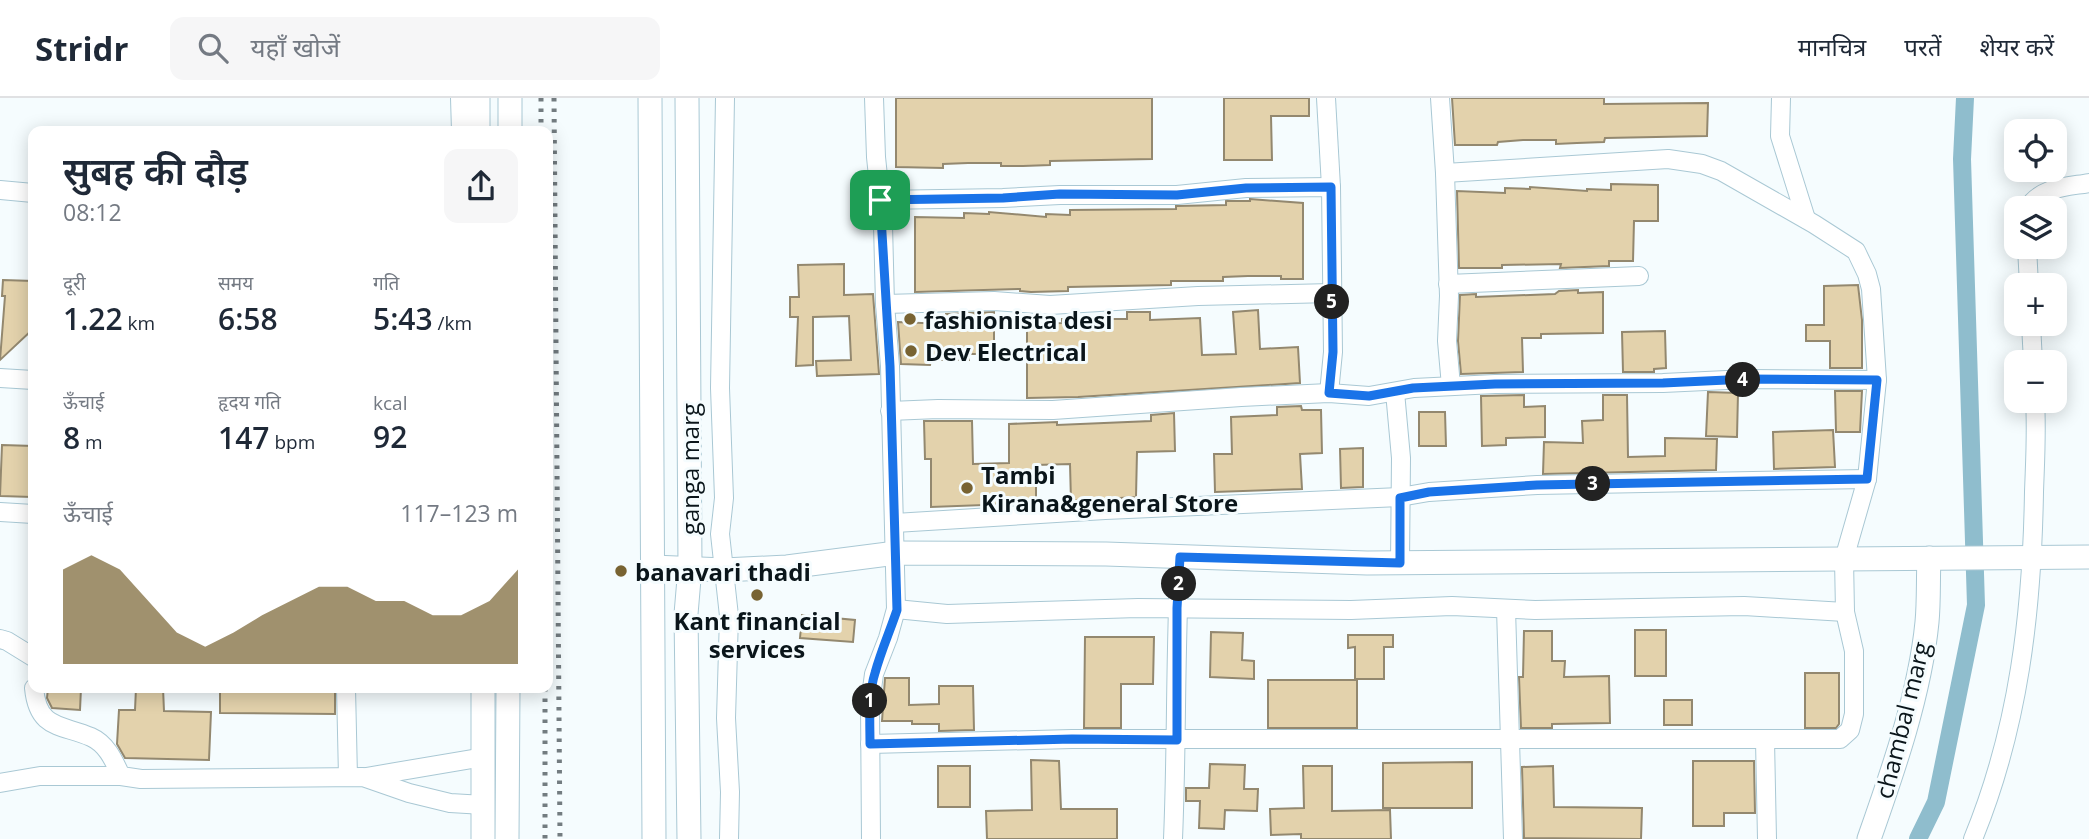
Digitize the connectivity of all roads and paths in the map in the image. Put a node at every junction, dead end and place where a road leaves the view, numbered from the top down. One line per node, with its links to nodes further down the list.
1 (460, 98): 11 (street)
2 (478, 98): 12 (street)
3 (510, 98): 13 (street)
4 (650, 98): 46 (street, ganga marg)
5 (687, 98): 47 (street, ganga marg)
6 (725, 98): 48 (street)
7 (874, 98): 20 (street)
8 (1326, 98): 16 (street)
9 (1440, 98): 14 (street)
10 (1781, 98): 21 (street)
11 (461, 126)
12 (478, 126)
13 (510, 126)
14 (1445, 173): 21 (street); 23 (street)
15 (2089, 183): 19 (street)
16 (1331, 187): 20 (street); 24 (street)
17 (0, 190): 18 (street)
18 (28, 193)
19 (2038, 196)
20 (880, 200): 25 (street)
21 (1806, 219): 28 (street)
22 (1639, 276): 23 (street)
23 (1448, 284): 29 (street)
24 (1332, 293): 25 (street); 31 (street)
25 (885, 304): 32 (street)
26 (0, 378): 27 (street)
27 (28, 380)
28 (1877, 380): 29 (street); 34 (street)
29 (1451, 386): 30 (street)
30 (1395, 392): 31 (street); 35 (street)
31 (1329, 393): 32 (street)
32 (890, 411): 38 (street)
33 (2034, 413): 40 (street)
34 (1867, 479): 35 (street); 44 (street)
35 (1400, 498): 38 (street); 45 (street)
36 (0, 512): 37 (street)
37 (28, 514)
38 (895, 523): 39 (street)
39 (896, 553): 42 (street); 48 (street); 51 (street)
40 (2023, 556): 41 (street); 43 (street); 78 (street)
41 (2089, 556)
42 (1180, 557): 45 (street); 49 (street)
43 (1929, 558): 44 (street); 77 (street, chambal marg)
44 (1844, 559): 45 (street); 52 (street)
45 (1400, 563)
46 (653, 567): 47 (street); 70 (street, ganga marg)
47 (690, 567): 48 (street); 71 (street, ganga marg)
48 (724, 570): 72 (street)
49 (1177, 608): 50 (street); 51 (street); 60 (street)
50 (1506, 608): 52 (street); 59 (street)
51 (897, 610): 62 (street)
52 (1844, 612): 61 (street)
53 (0, 639): 54 (street)
54 (28, 654)
55 (34, 693): 64 (street)
56 (347, 693): 65 (street)
57 (483, 693): 63 (street)
58 (508, 693): 69 (street)
59 (1511, 738): 60 (street); 61 (street); 75 (street)
60 (1177, 740): 62 (street); 74 (street)
61 (1765, 740): 76 (street)
62 (870, 744): 73 (street)
63 (484, 757): 65 (street); 67 (street)
64 (121, 776): 65 (street); 66 (street)
65 (356, 777): 67 (street)
66 (0, 783)
67 (484, 805): 68 (street)
68 (483, 839)
69 (507, 839)
70 (654, 839)
71 (689, 839)
72 (729, 839)
73 (871, 839)
74 (1172, 839)
75 (1513, 839)
76 (1767, 839)
77 (1869, 839)
78 (1973, 839)

